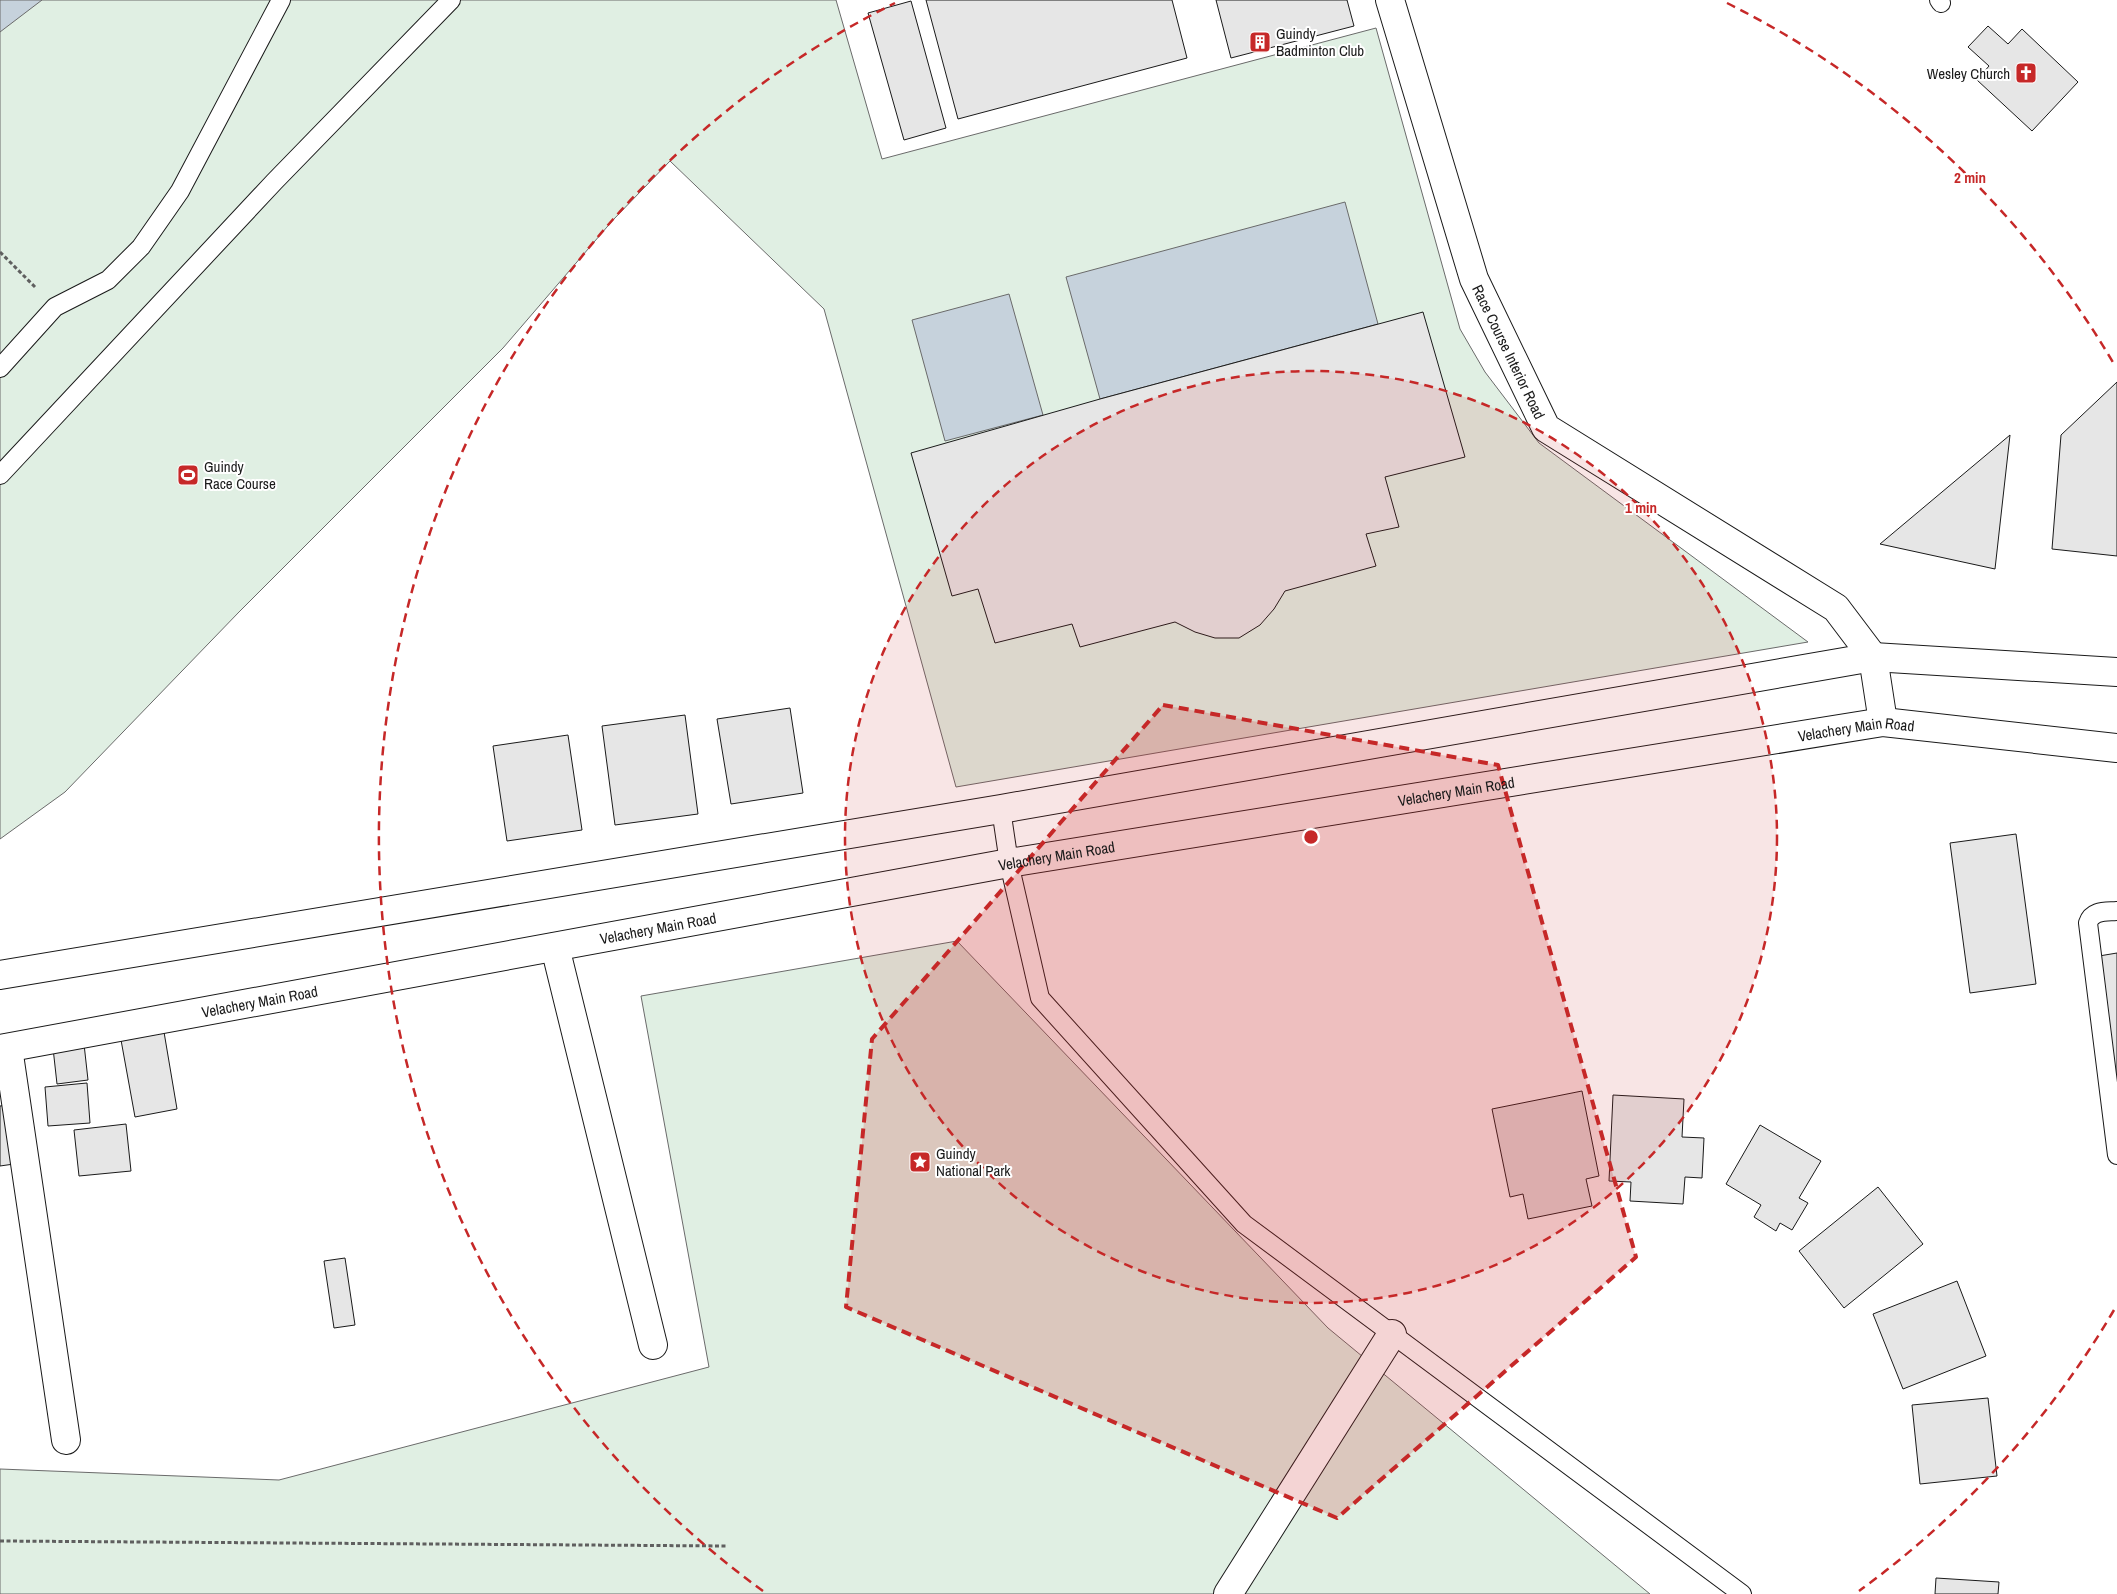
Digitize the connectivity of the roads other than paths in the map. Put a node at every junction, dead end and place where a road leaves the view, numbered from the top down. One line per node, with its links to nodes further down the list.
1 (281, 0): 4 (lane)
2 (451, 0): 5 (lane)
3 (1390, 0): 6 (main road, Race Course Interior Road)
4 (0, 368)
5 (0, 474)
6 (1873, 657): 7 (main road); 8 (main road, Race Course Interior Road); 10 (main road)
7 (2117, 672)
8 (1883, 722): 9 (main road, Velachery Main Road); 11 (main road, Velachery Main Road)
9 (2117, 748)
10 (1001, 809): 11 (lane); 14 (main road)
11 (1009, 863): 13 (main road, Velachery Main Road); 17 (lane)
12 (2117, 910): 16 (lane)
13 (555, 947): 15 (main road, Velachery Main Road); 18 (main road)
14 (0, 975)
15 (4, 1049): 19 (main road)
16 (2117, 1155)
17 (1392, 1334): 20 (main road); 21 (lane)
18 (653, 1345)
19 (66, 1440)
20 (1228, 1594)
21 (1742, 1594)

